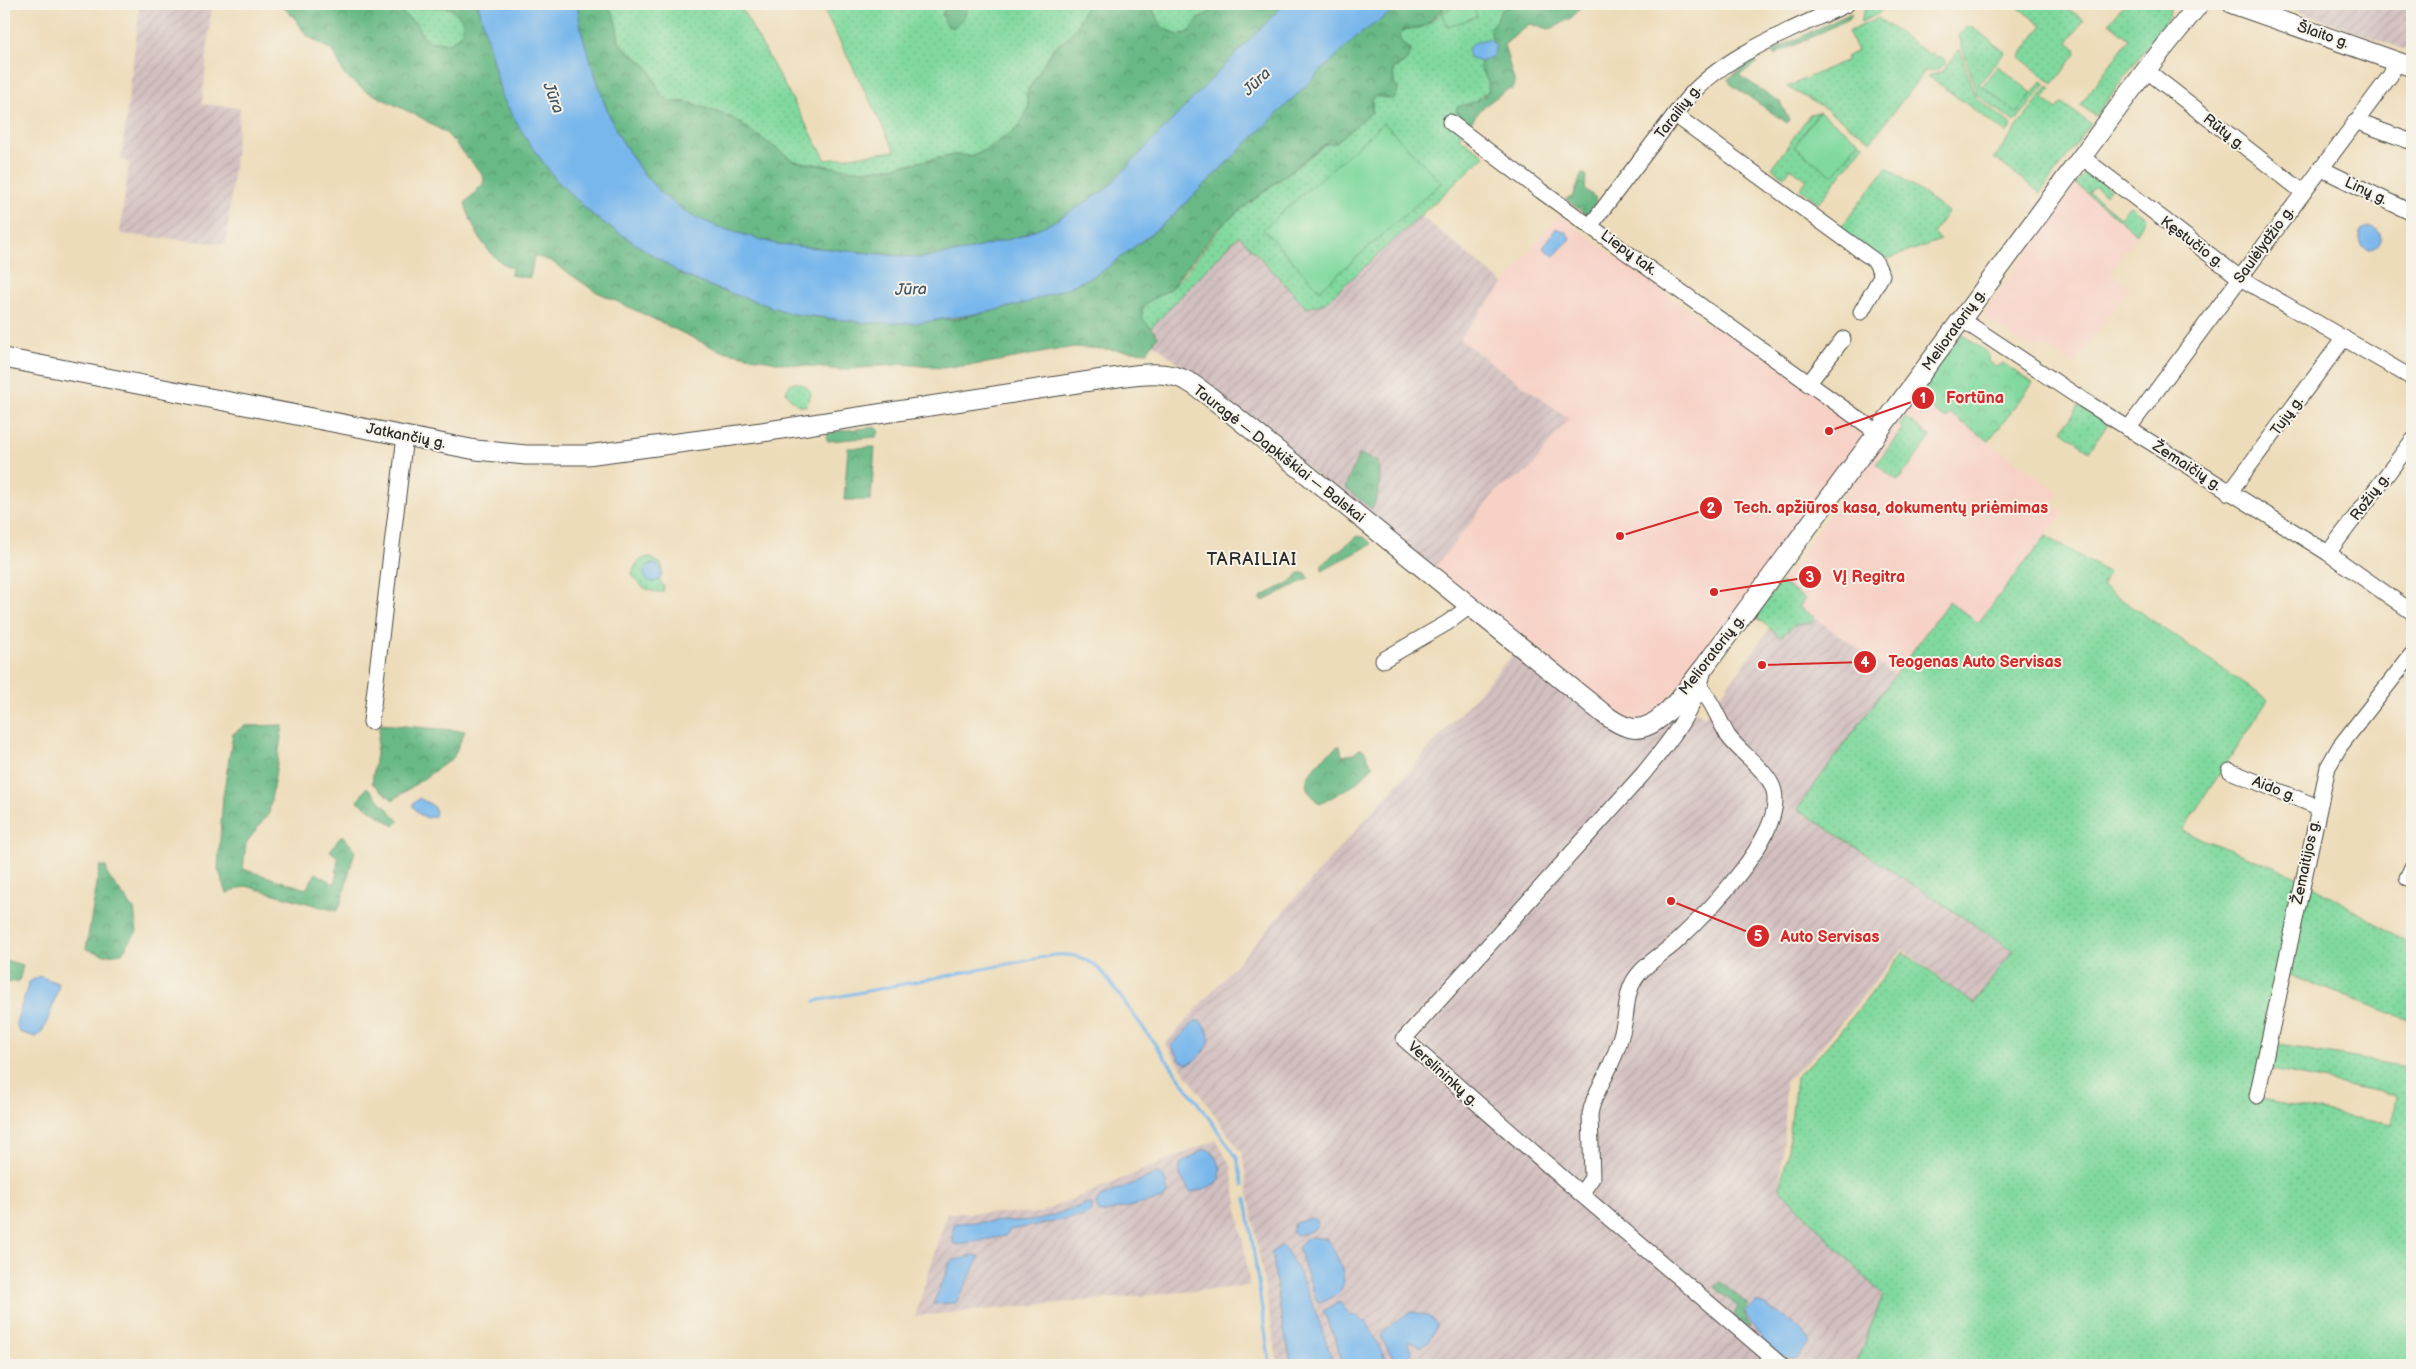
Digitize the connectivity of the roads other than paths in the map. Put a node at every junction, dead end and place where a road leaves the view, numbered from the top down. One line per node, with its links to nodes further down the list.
1 (1847, 4): 6 (street, Tarailių g.)
2 (2199, 4): 5 (main road, Melioratorių g.)
3 (2233, 4): 4 (main road, Šlaito g.)
4 (2405, 64): 7 (street, Saulėlydžio g.)
5 (2146, 70): 10 (main road, Melioratorių g.); 12 (street, Rūtų g.)
6 (1674, 115): 14 (street, Tarailių g.); 16 (street)
7 (2355, 121): 9 (street); 11 (street, Saulėlydžio g.)
8 (1450, 122): 14 (street, Liepų tak.)
9 (2412, 142)
10 (2082, 157): 15 (street, Kęstučio g.); 17 (main road, Melioratorių g.)
11 (2320, 168): 12 (street, Saulėlydžio g.); 13 (street, Linų g.)
12 (2303, 192): 15 (street, Saulėlydžio g.)
13 (2412, 213)
14 (1590, 226): 22 (street, Liepų tak.)
15 (2240, 278): 18 (street, Kęstučio g.); 24 (street, Saulėlydžio g.)
16 (1861, 312)
17 (1962, 319): 24 (street, Žemaičių g.); 25 (main road, Melioratorių g.)
18 (2344, 338): 21 (street, Kęstučio g.); 28 (street, Tujų g.)
19 (1843, 339): 22 (street)
20 (4, 358): 26 (main road, Jatkančių g.)
21 (2412, 378)
22 (1808, 384): 25 (street, Liepų tak.)
23 (813, 424): 26 (main road, Jatkančių g.); 30 (main road, Tauragė — Dapkiškiai — Balskai)
24 (2128, 429): 28 (street, Žemaičių g.)
25 (1878, 434): 34 (main road, Melioratorių g.)
26 (405, 436): 36 (street)
27 (2412, 441): 29 (street, Rožių g.)
28 (2230, 493): 29 (street, Žemaičių g.)
29 (2328, 554): 31 (street, Žemaičių g.)
30 (1469, 606): 33 (street); 37 (main road, Tauragė — Dapkiškiai — Balskai)
31 (2412, 612)
32 (2412, 654): 39 (street, Žemaitijos g.)
33 (1383, 660)
34 (1705, 666): 35 (street, Verslininkų g.); 37 (main road, Melioratorių g.)
35 (1700, 687): 41 (street); 41 (street, Verslininkų g.)
36 (370, 722)
37 (1622, 725)
38 (2230, 771): 39 (street, Aido g.)
39 (2318, 807): 40 (street, Žemaitijos g.)
40 (2257, 1096)
41 (1581, 1194): 42 (street, Verslininkų g.)
42 (1781, 1365)

